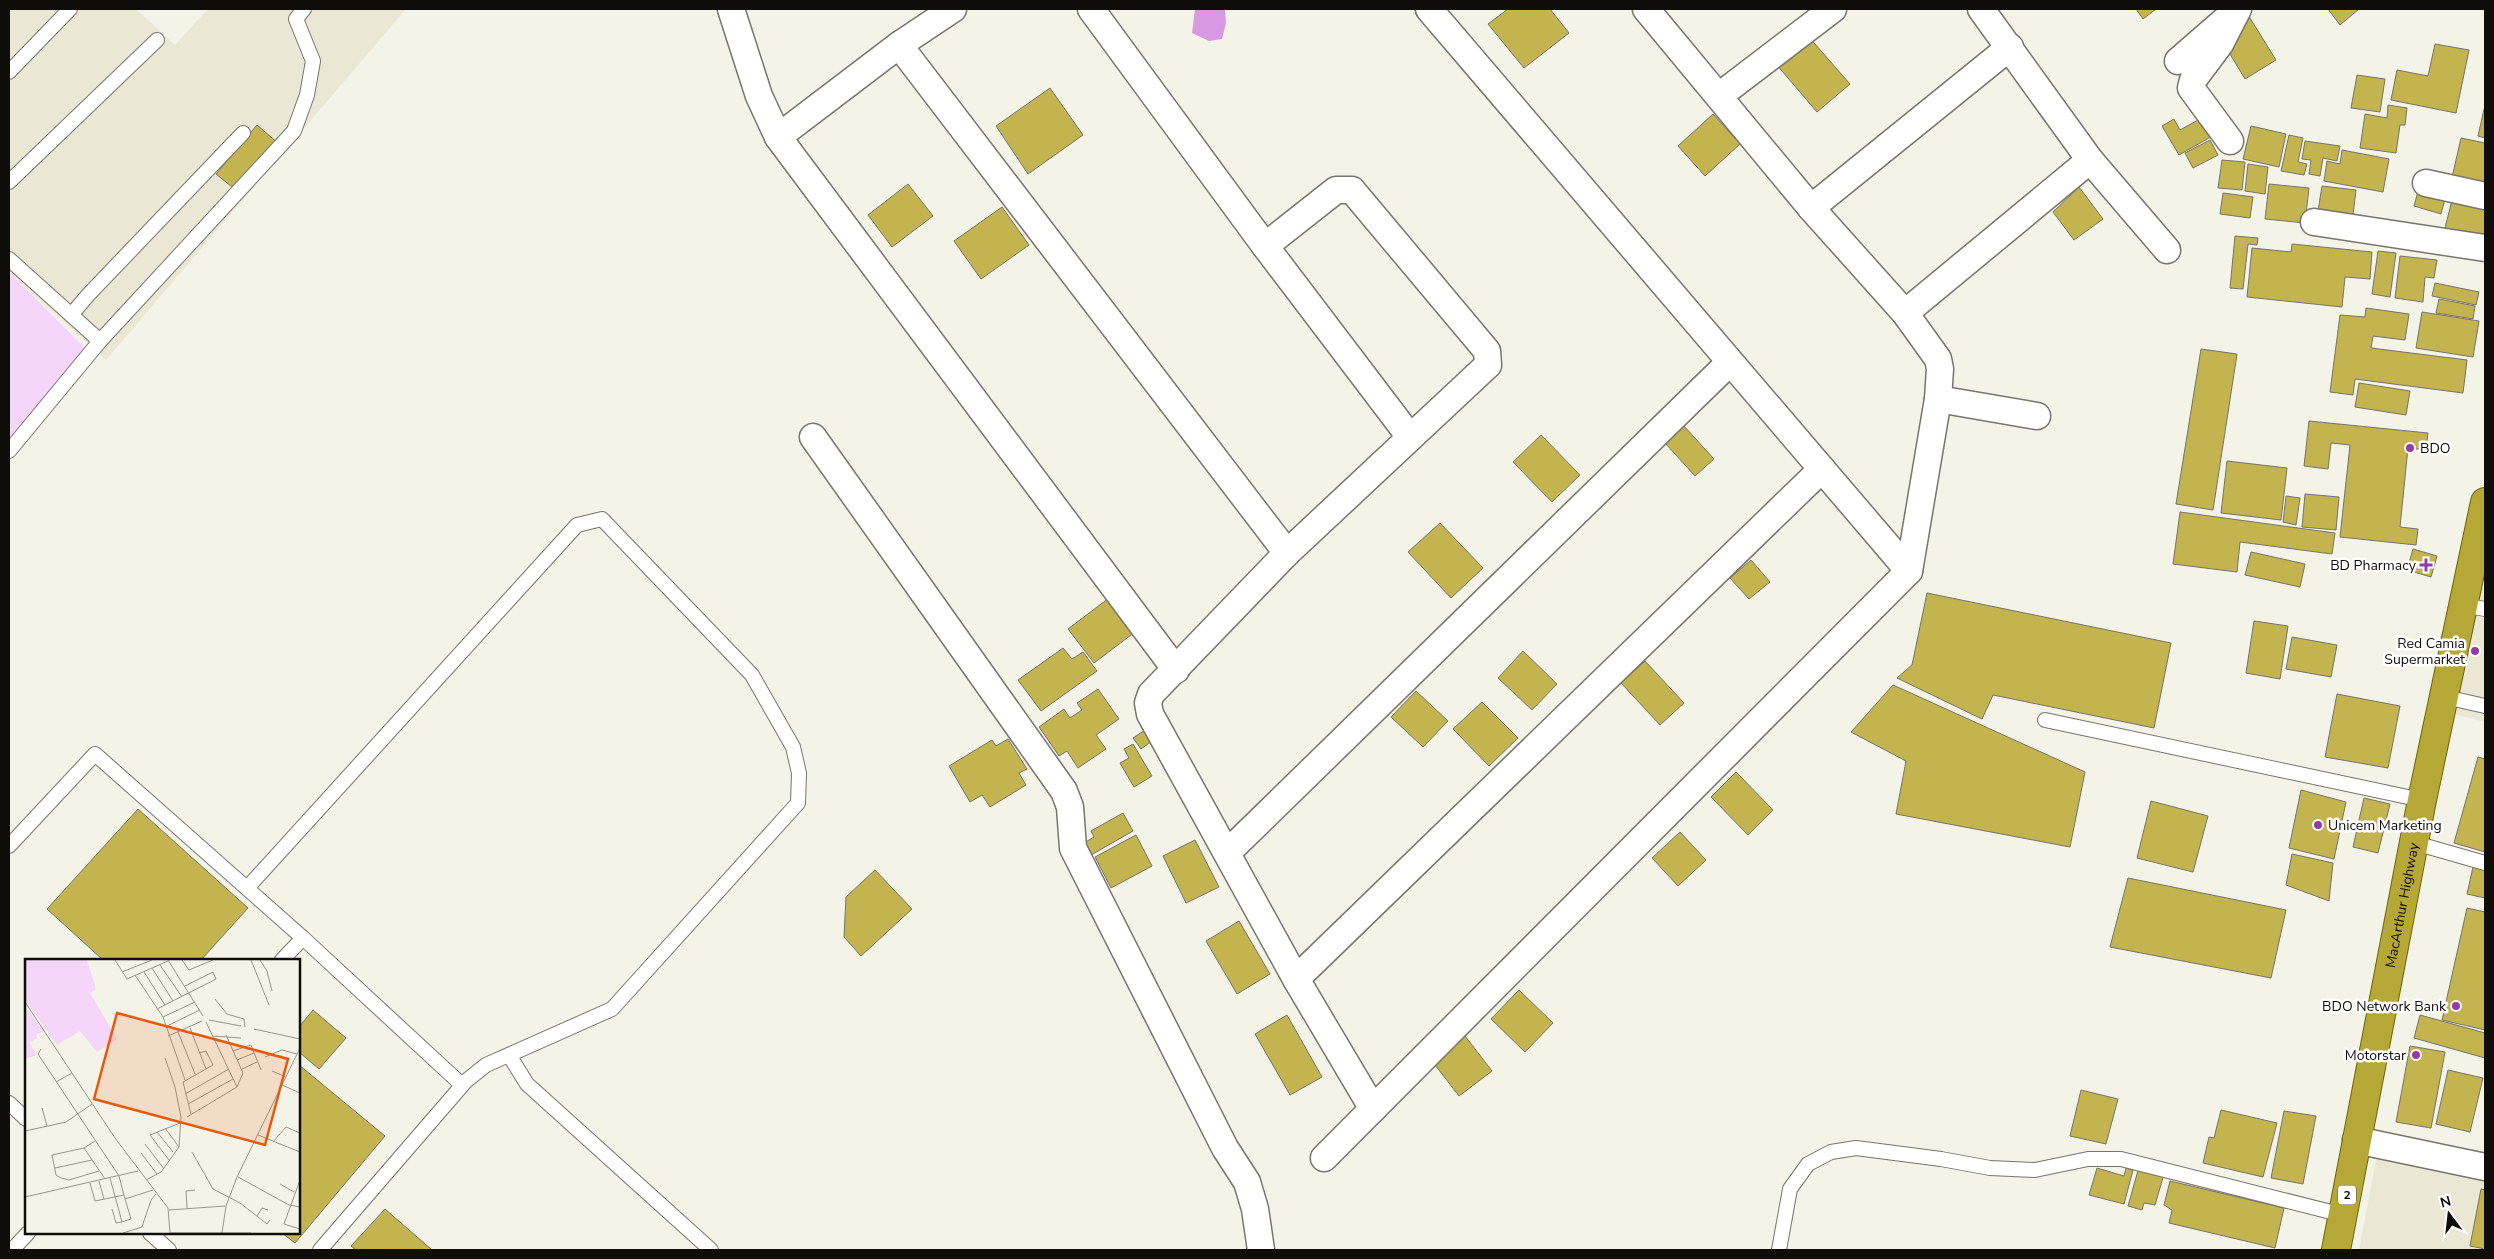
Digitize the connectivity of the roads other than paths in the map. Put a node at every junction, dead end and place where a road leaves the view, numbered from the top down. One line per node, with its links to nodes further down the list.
1 (70, 9): 15 (lane)
2 (304, 9): 32 (lane)
3 (731, 9): 18 (street)
4 (953, 9): 12 (street)
5 (1091, 9): 26 (street)
6 (1429, 9): 33 (street)
7 (1646, 9): 16 (street)
8 (1833, 9): 16 (street)
9 (1981, 9): 13 (street)
10 (2238, 9): 14 (street); 19 (street)
11 (157, 40): 21 (lane)
12 (900, 45): 18 (street); 41 (street)
13 (2010, 46): 20 (street); 24 (street)
14 (2178, 61)
15 (9, 72)
16 (1719, 96): 24 (street)
17 (243, 133): 31 (lane)
18 (778, 137): 44 (street)
19 (2230, 141)
20 (2090, 160): 28 (street); 30 (street)
21 (9, 182)
22 (2426, 183): 23 (street)
23 (2485, 196)
24 (1811, 208): 30 (street)
25 (2314, 222): 27 (street)
26 (1265, 246): 37 (street); 37 (street)
27 (2485, 248)
28 (2167, 250)
29 (9, 259): 31 (lane)
30 (1905, 313): 34 (street)
31 (71, 315): 32 (lane)
32 (100, 341): 38 (lane)
33 (1730, 362): 39 (street); 51 (street)
34 (1938, 399): 35 (street); 42 (street)
35 (2037, 416)
36 (813, 437): 72 (street)
37 (1410, 437): 41 (street)
38 (9, 451)
39 (1822, 469): 42 (street); 56 (street)
40 (2485, 502): 43 (highway, MacArthur Highway / 2)
41 (1288, 553): 44 (street)
42 (1909, 571): 60 (street)
43 (2474, 607): 45 (highway, MacArthur Highway / 2)
44 (1176, 670): 51 (street)
45 (2445, 697): 46 (lane); 48 (highway, MacArthur Highway / 2)
46 (2485, 706)
47 (2045, 720): 48 (lane)
48 (2422, 800): 49 (highway, MacArthur Highway / 2)
49 (2415, 843): 52 (lane); 62 (highway, MacArthur Highway / 2)
50 (9, 846): 53 (lane)
51 (1227, 853): 56 (street)
52 (2485, 863)
53 (247, 888): 54 (lane); 57 (lane)
54 (303, 938): 55 (lane); 58 (lane)
55 (283, 959)
56 (1296, 979): 60 (street)
57 (509, 1055): 58 (lane); 71 (lane)
58 (462, 1085): 70 (lane)
59 (9, 1103): 61 (lane)
60 (1373, 1109): 63 (street)
61 (25, 1118)
62 (2356, 1140): 64 (street); 65 (highway, MacArthur Highway / 2)
63 (1324, 1158)
64 (2485, 1167)
65 (2343, 1215): 73 (lane); 74 (highway, MacArthur Highway / 2)
66 (27, 1234): 68 (lane)
67 (151, 1234): 69 (lane)
68 (12, 1250)
69 (169, 1250)
70 (320, 1250)
71 (711, 1250)
72 (1261, 1250)
73 (1779, 1250)
74 (2336, 1250)

